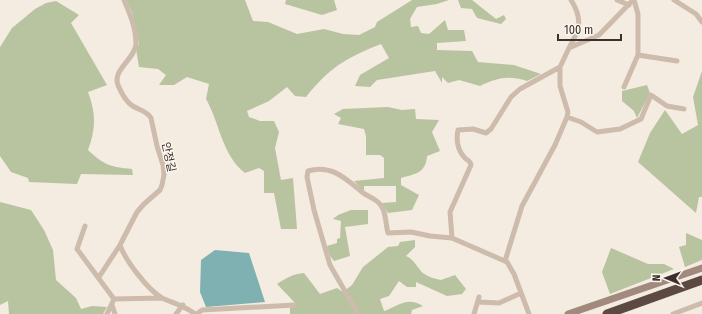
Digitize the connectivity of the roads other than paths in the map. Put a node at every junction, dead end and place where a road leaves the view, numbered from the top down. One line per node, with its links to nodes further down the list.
1 (124, 0): 17 (street, 안정길)
2 (571, 0): 8 (street)
3 (617, 0): 6 (street)
4 (633, 0): 6 (street); 9 (street)
5 (674, 0): 7 (street)
6 (629, 5): 8 (street)
7 (702, 22)
8 (569, 48): 11 (street)
9 (638, 55): 10 (street); 12 (street)
10 (677, 61)
11 (560, 67): 14 (street); 16 (street)
12 (624, 87)
13 (684, 109): 14 (street)
14 (567, 117): 18 (street)
15 (85, 226): 20 (street)
16 (452, 238): 18 (street); 33 (street)
17 (120, 245): 20 (street); 23 (street)
18 (505, 261): 22 (street)
19 (702, 268): 36 (street)
20 (99, 277): 24 (street)
21 (700, 283): 37 (highway); 38 (highway)
22 (521, 294): 34 (street); 35 (street)
23 (163, 298): 24 (street); 27 (street)
24 (114, 299): 26 (street)
25 (702, 303): 39 (street)
26 (112, 305): 29 (street); 30 (street)
27 (184, 306): 31 (street); 32 (street)
28 (295, 306): 32 (street)
29 (107, 314)
30 (115, 314)
31 (176, 314)
32 (196, 314)
33 (358, 314)
34 (474, 314)
35 (529, 314)
36 (568, 314)
37 (607, 314)
38 (624, 314)
39 (673, 314)

